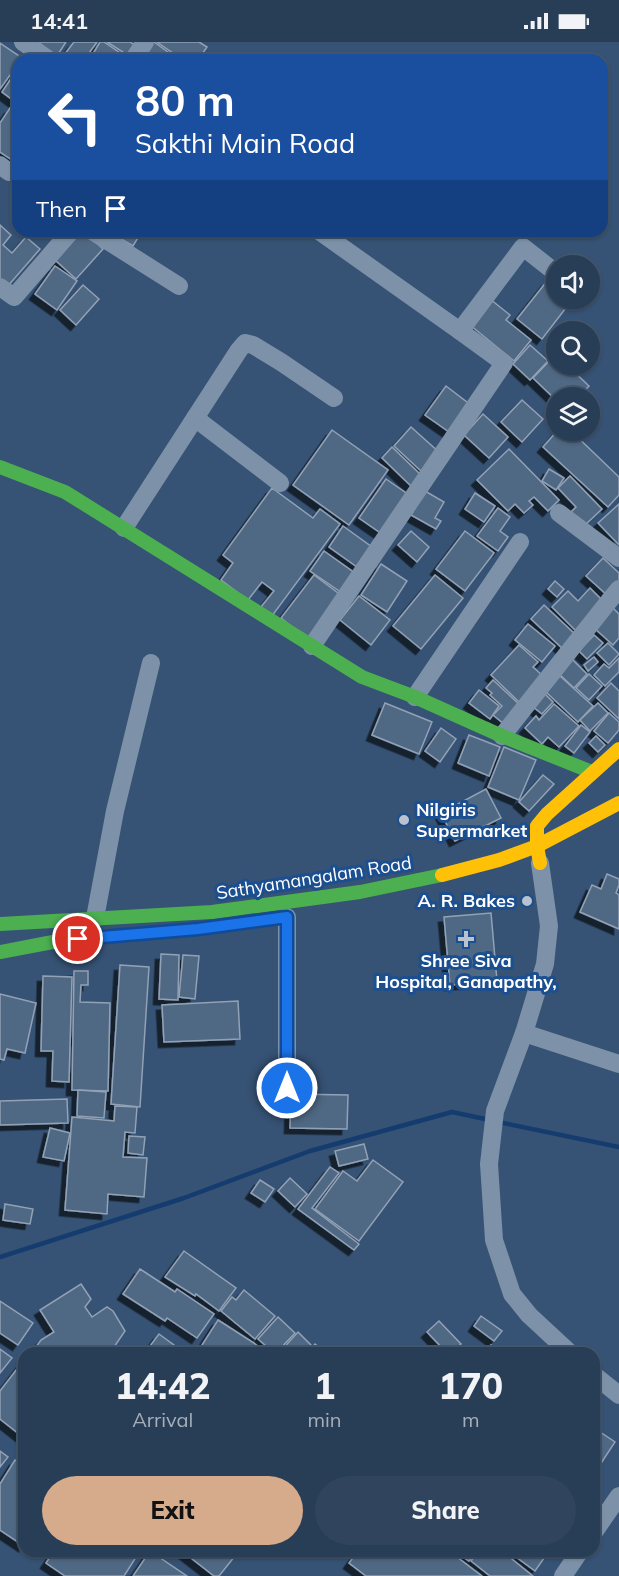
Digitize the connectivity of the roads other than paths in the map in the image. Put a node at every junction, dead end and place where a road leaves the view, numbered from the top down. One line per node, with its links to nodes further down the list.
1 (23, 42): 2 (street)
2 (40, 54)
3 (66, 237): 8 (street)
4 (101, 237): 7 (street)
5 (327, 237): 9 (street)
6 (546, 265): 9 (street)
7 (178, 286)
8 (0, 287)
9 (460, 331): 19 (street)
10 (334, 398): 11 (street)
11 (195, 418): 13 (street); 15 (street)
12 (0, 467): 15 (main road)
13 (280, 483)
14 (560, 513): 17 (street)
15 (124, 528): 19 (main road)
16 (520, 542): 21 (street)
17 (619, 558)
18 (619, 589): 22 (street)
19 (312, 646): 21 (main road)
20 (152, 663): 28 (street)
21 (415, 697): 22 (main road)
22 (502, 736): 24 (main road)
23 (619, 749): 24 (main road)
24 (592, 772): 26 (main road)
25 (619, 803): 26 (main road, Sathyamangalam Road)
26 (539, 859): 28 (main road, Sathyamangalam Road); 32 (street)
27 (287, 917): 34 (street)
28 (95, 918): 29 (main road, Sathyamangalam Road)
29 (0, 924)
30 (102, 937): 31 (main road)
31 (0, 952)
32 (524, 1033): 33 (street); 35 (street)
33 (619, 1064)
34 (287, 1088)
35 (564, 1347)
36 (600, 1380): 37 (street)
37 (619, 1395)
38 (619, 1496): 39 (street)
39 (600, 1523)
40 (576, 1557): 41 (street)
41 (563, 1576)

